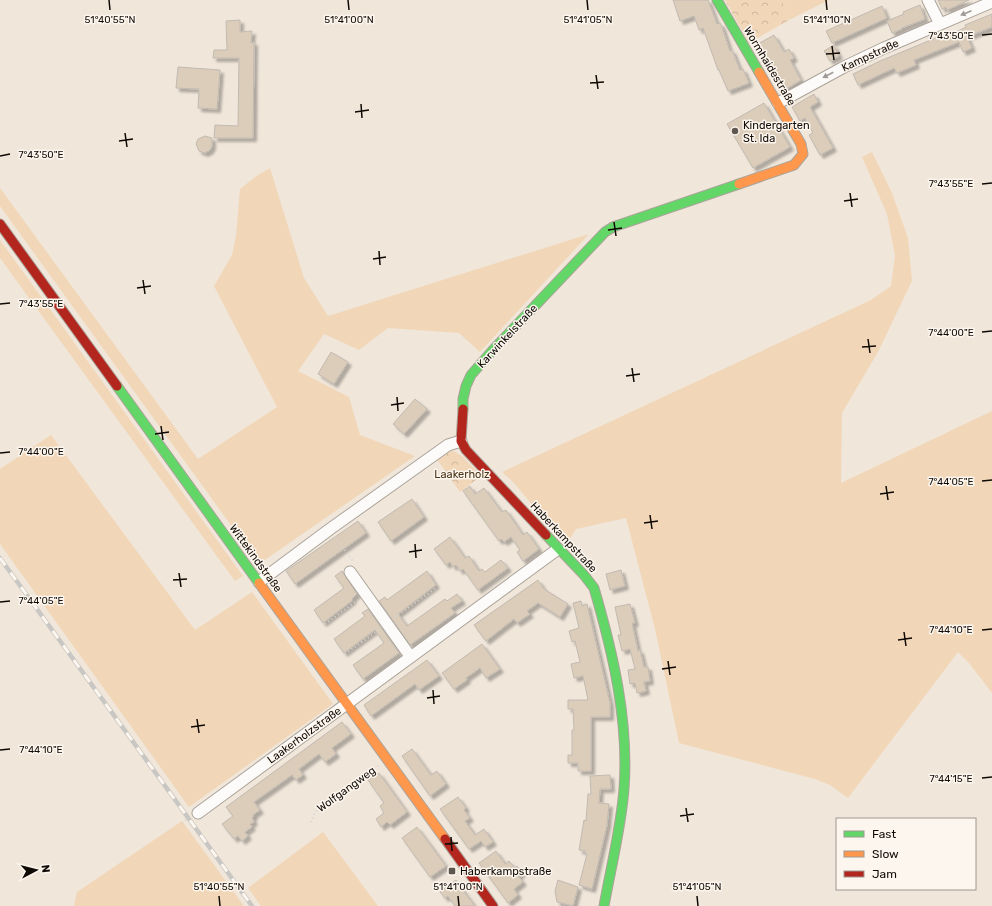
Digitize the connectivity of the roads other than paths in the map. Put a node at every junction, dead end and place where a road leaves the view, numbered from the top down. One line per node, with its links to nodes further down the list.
1 (717, 0): 5 (street, Wormhaidestraße)
2 (928, 0): 4 (street)
3 (992, 2): 4 (street, Kampstraße, one-way to 4)
4 (940, 24): 5 (street, Kampstraße, one-way to 5)
5 (778, 103): 6 (street, Wormhaidestraße)
6 (801, 144): 8 (street, Karwinkelstraße)
7 (0, 224): 11 (street, Wittekindstraße)
8 (461, 441): 9 (street, Haberkampstraße); 11 (street)
9 (558, 549): 12 (street, Laakerholzstraße); 16 (street, Haberkampstraße)
10 (350, 572): 12 (street)
11 (259, 582): 13 (street, Wittekindstraße)
12 (410, 656): 13 (street, Laakerholzstraße)
13 (347, 704): 14 (street, Laakerholzstraße); 15 (street, Wittekindstraße)
14 (198, 813)
15 (492, 906)
16 (604, 906)

